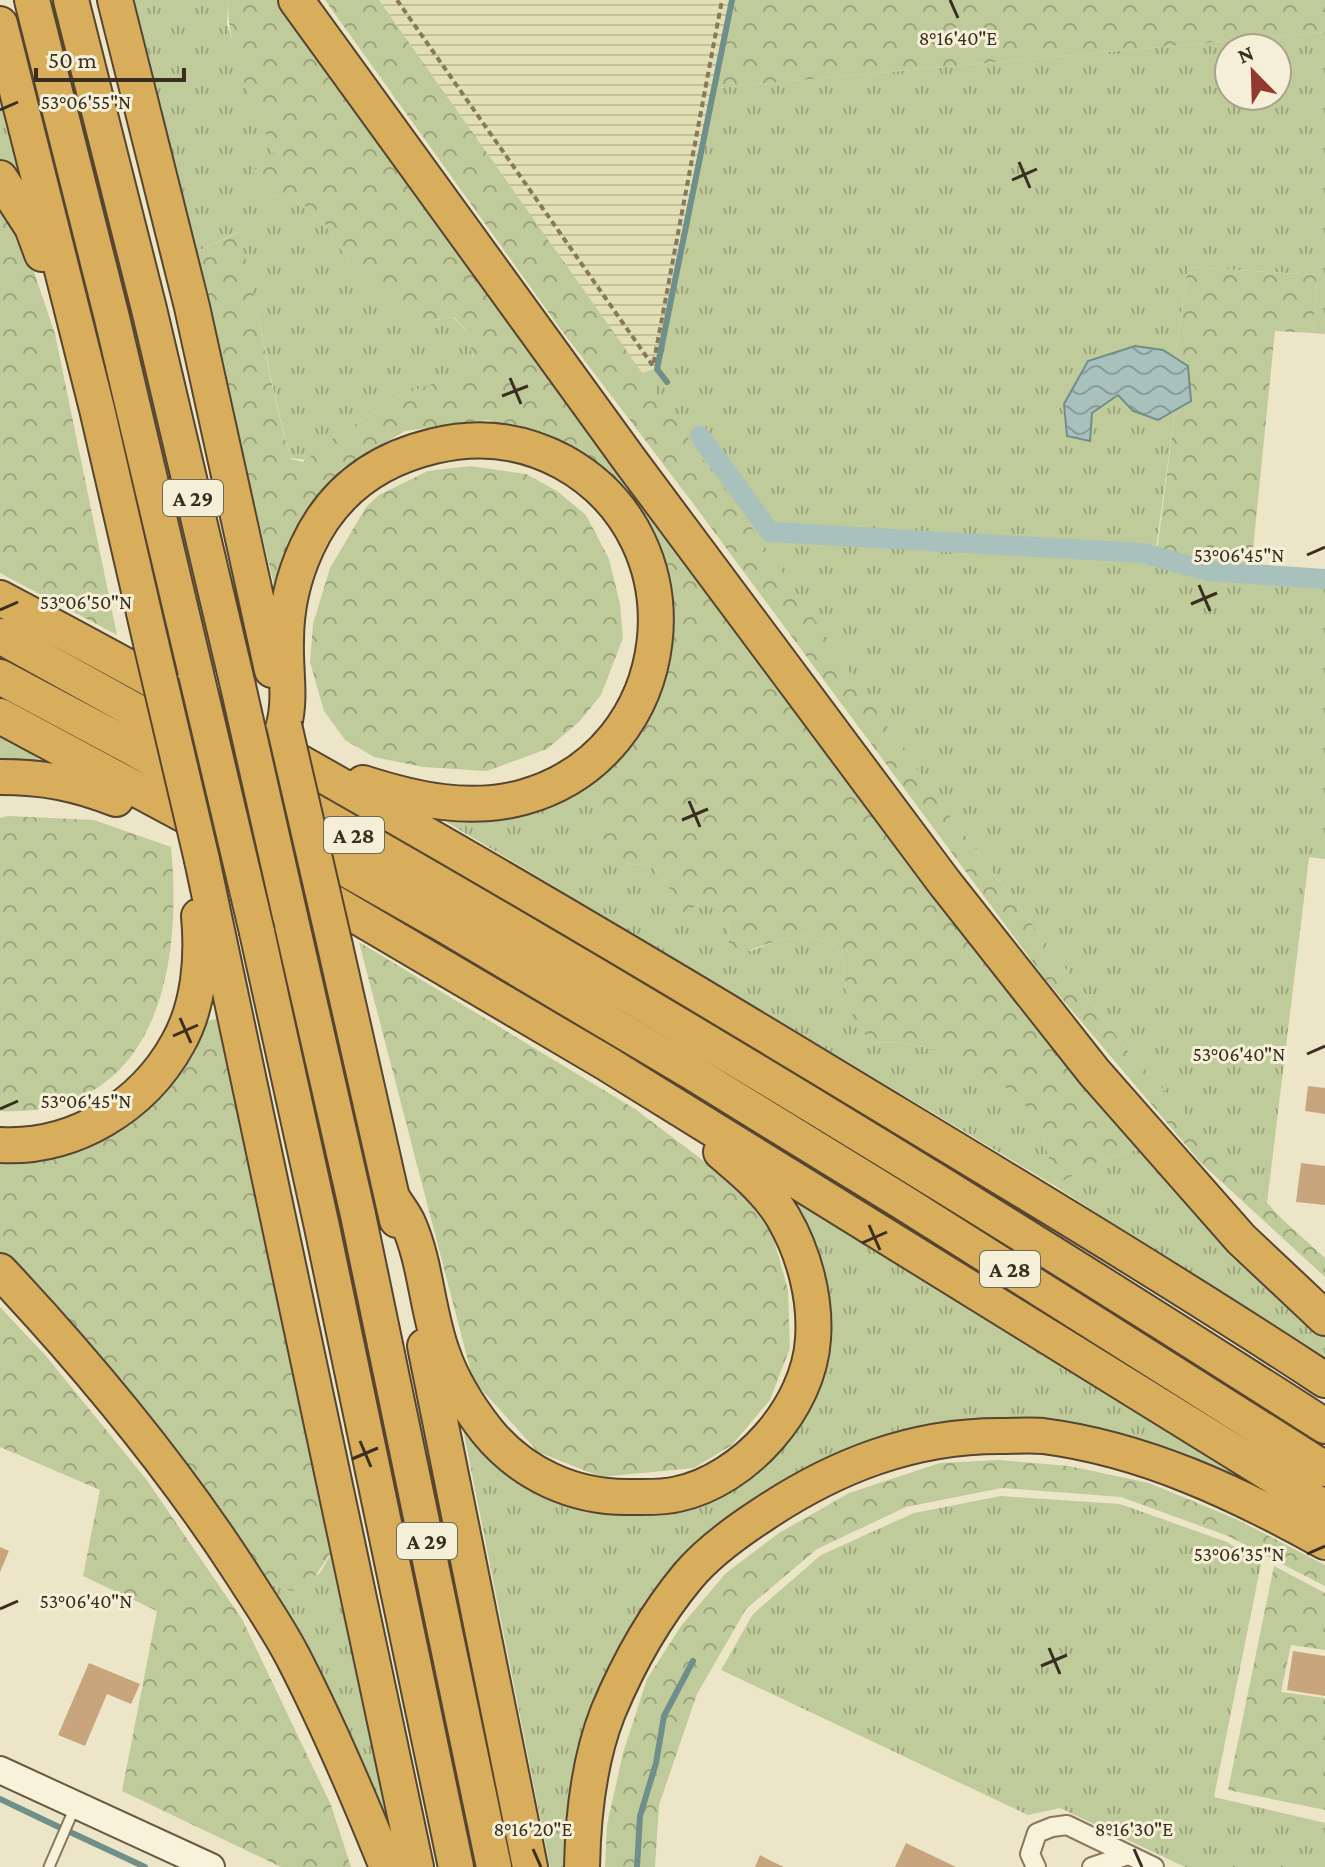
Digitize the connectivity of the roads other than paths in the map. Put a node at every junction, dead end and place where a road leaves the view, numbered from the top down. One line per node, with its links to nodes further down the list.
1 (32, 0): 34 (highway, A 29, bridge)
2 (71, 0): 35 (highway, A 29, bridge)
3 (115, 0): 12 (highway)
4 (296, 0): 21 (highway)
5 (0, 24): 7 (highway)
6 (0, 178): 7 (highway)
7 (97, 409): 16 (highway, bridge)
8 (0, 598): 13 (highway)
9 (0, 636): 23 (highway, A 28)
10 (0, 677): 24 (highway, A 28)
11 (0, 716): 15 (highway)
12 (284, 725): 13 (highway); 19 (highway, bridge)
13 (311, 769): 22 (highway)
14 (0, 777): 15 (highway)
15 (190, 818): 17 (highway)
16 (202, 860): 18 (highway); 33 (highway)
17 (606, 1063): 19 (highway); 25 (highway)
18 (0, 1145)
19 (392, 1197): 36 (highway)
20 (0, 1271): 32 (highway)
21 (1325, 1318)
22 (1325, 1380)
23 (1325, 1426)
24 (1325, 1469)
25 (1325, 1508)
26 (1325, 1542): 37 (highway)
27 (0, 1770): 28 (main road)
28 (77, 1804): 30 (lane); 31 (main road)
29 (1128, 1855): 38 (street); 39 (street); 40 (street)
30 (49, 1867)
31 (211, 1867)
32 (387, 1867)
33 (416, 1867)
34 (456, 1867)
35 (494, 1867)
36 (530, 1867)
37 (582, 1867)
38 (1036, 1867)
39 (1092, 1867)
40 (1154, 1867)

